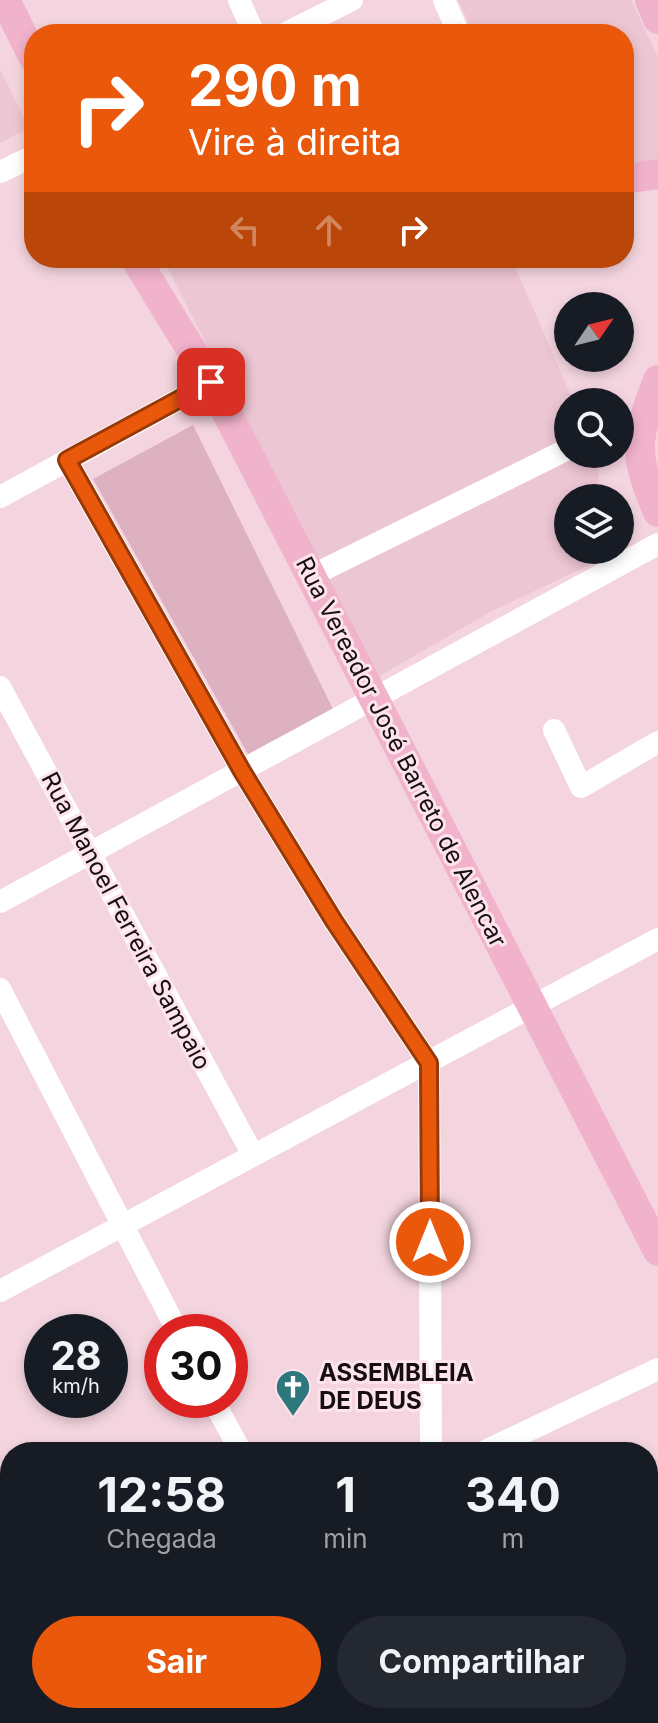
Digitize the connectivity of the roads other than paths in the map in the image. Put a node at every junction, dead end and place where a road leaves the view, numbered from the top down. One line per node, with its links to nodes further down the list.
1 (5, 0): 10 (main road)
2 (239, 0): 7 (street)
3 (352, 0): 8 (street)
4 (444, 0): 9 (street)
5 (650, 0): 6 (main road)
6 (658, 19)
7 (250, 24)
8 (304, 24)
9 (455, 24)
10 (24, 38)
11 (24, 161): 12 (street)
12 (0, 172)
13 (658, 174): 14 (main road)
14 (634, 178)
15 (141, 268): 17 (main road, Rua Vereador José Barreto de Alencar)
16 (658, 380): 21 (main road)
17 (211, 382): 19 (street); 23 (main road, Rua Vereador José Barreto de Alencar)
18 (554, 456): 23 (street)
19 (67, 460): 20 (street); 28 (street)
20 (0, 497)
21 (658, 512)
22 (658, 544): 25 (street)
23 (311, 576): 25 (main road, Rua Vereador José Barreto de Alencar)
24 (0, 687): 29 (street, Rua Manoel Ferreira Sampaio)
25 (374, 698): 28 (street); 33 (main road, Rua Vereador José Barreto de Alencar)
26 (554, 730): 27 (street)
27 (658, 742)
28 (242, 771): 29 (street); 34 (street)
29 (89, 856): 30 (street); 35 (street, Rua Manoel Ferreira Sampaio)
30 (0, 902)
31 (658, 939): 33 (street)
32 (0, 989): 36 (street)
33 (533, 1007): 34 (street); 37 (main road, Rua Vereador José Barreto de Alencar)
34 (429, 1063): 35 (street); 43 (street)
35 (253, 1155): 36 (street)
36 (122, 1227): 38 (street); 39 (street)
37 (658, 1251)
38 (0, 1291)
39 (168, 1314)
40 (658, 1369): 44 (street)
41 (223, 1418): 42 (street)
42 (236, 1442)
43 (431, 1442)
44 (504, 1442)

